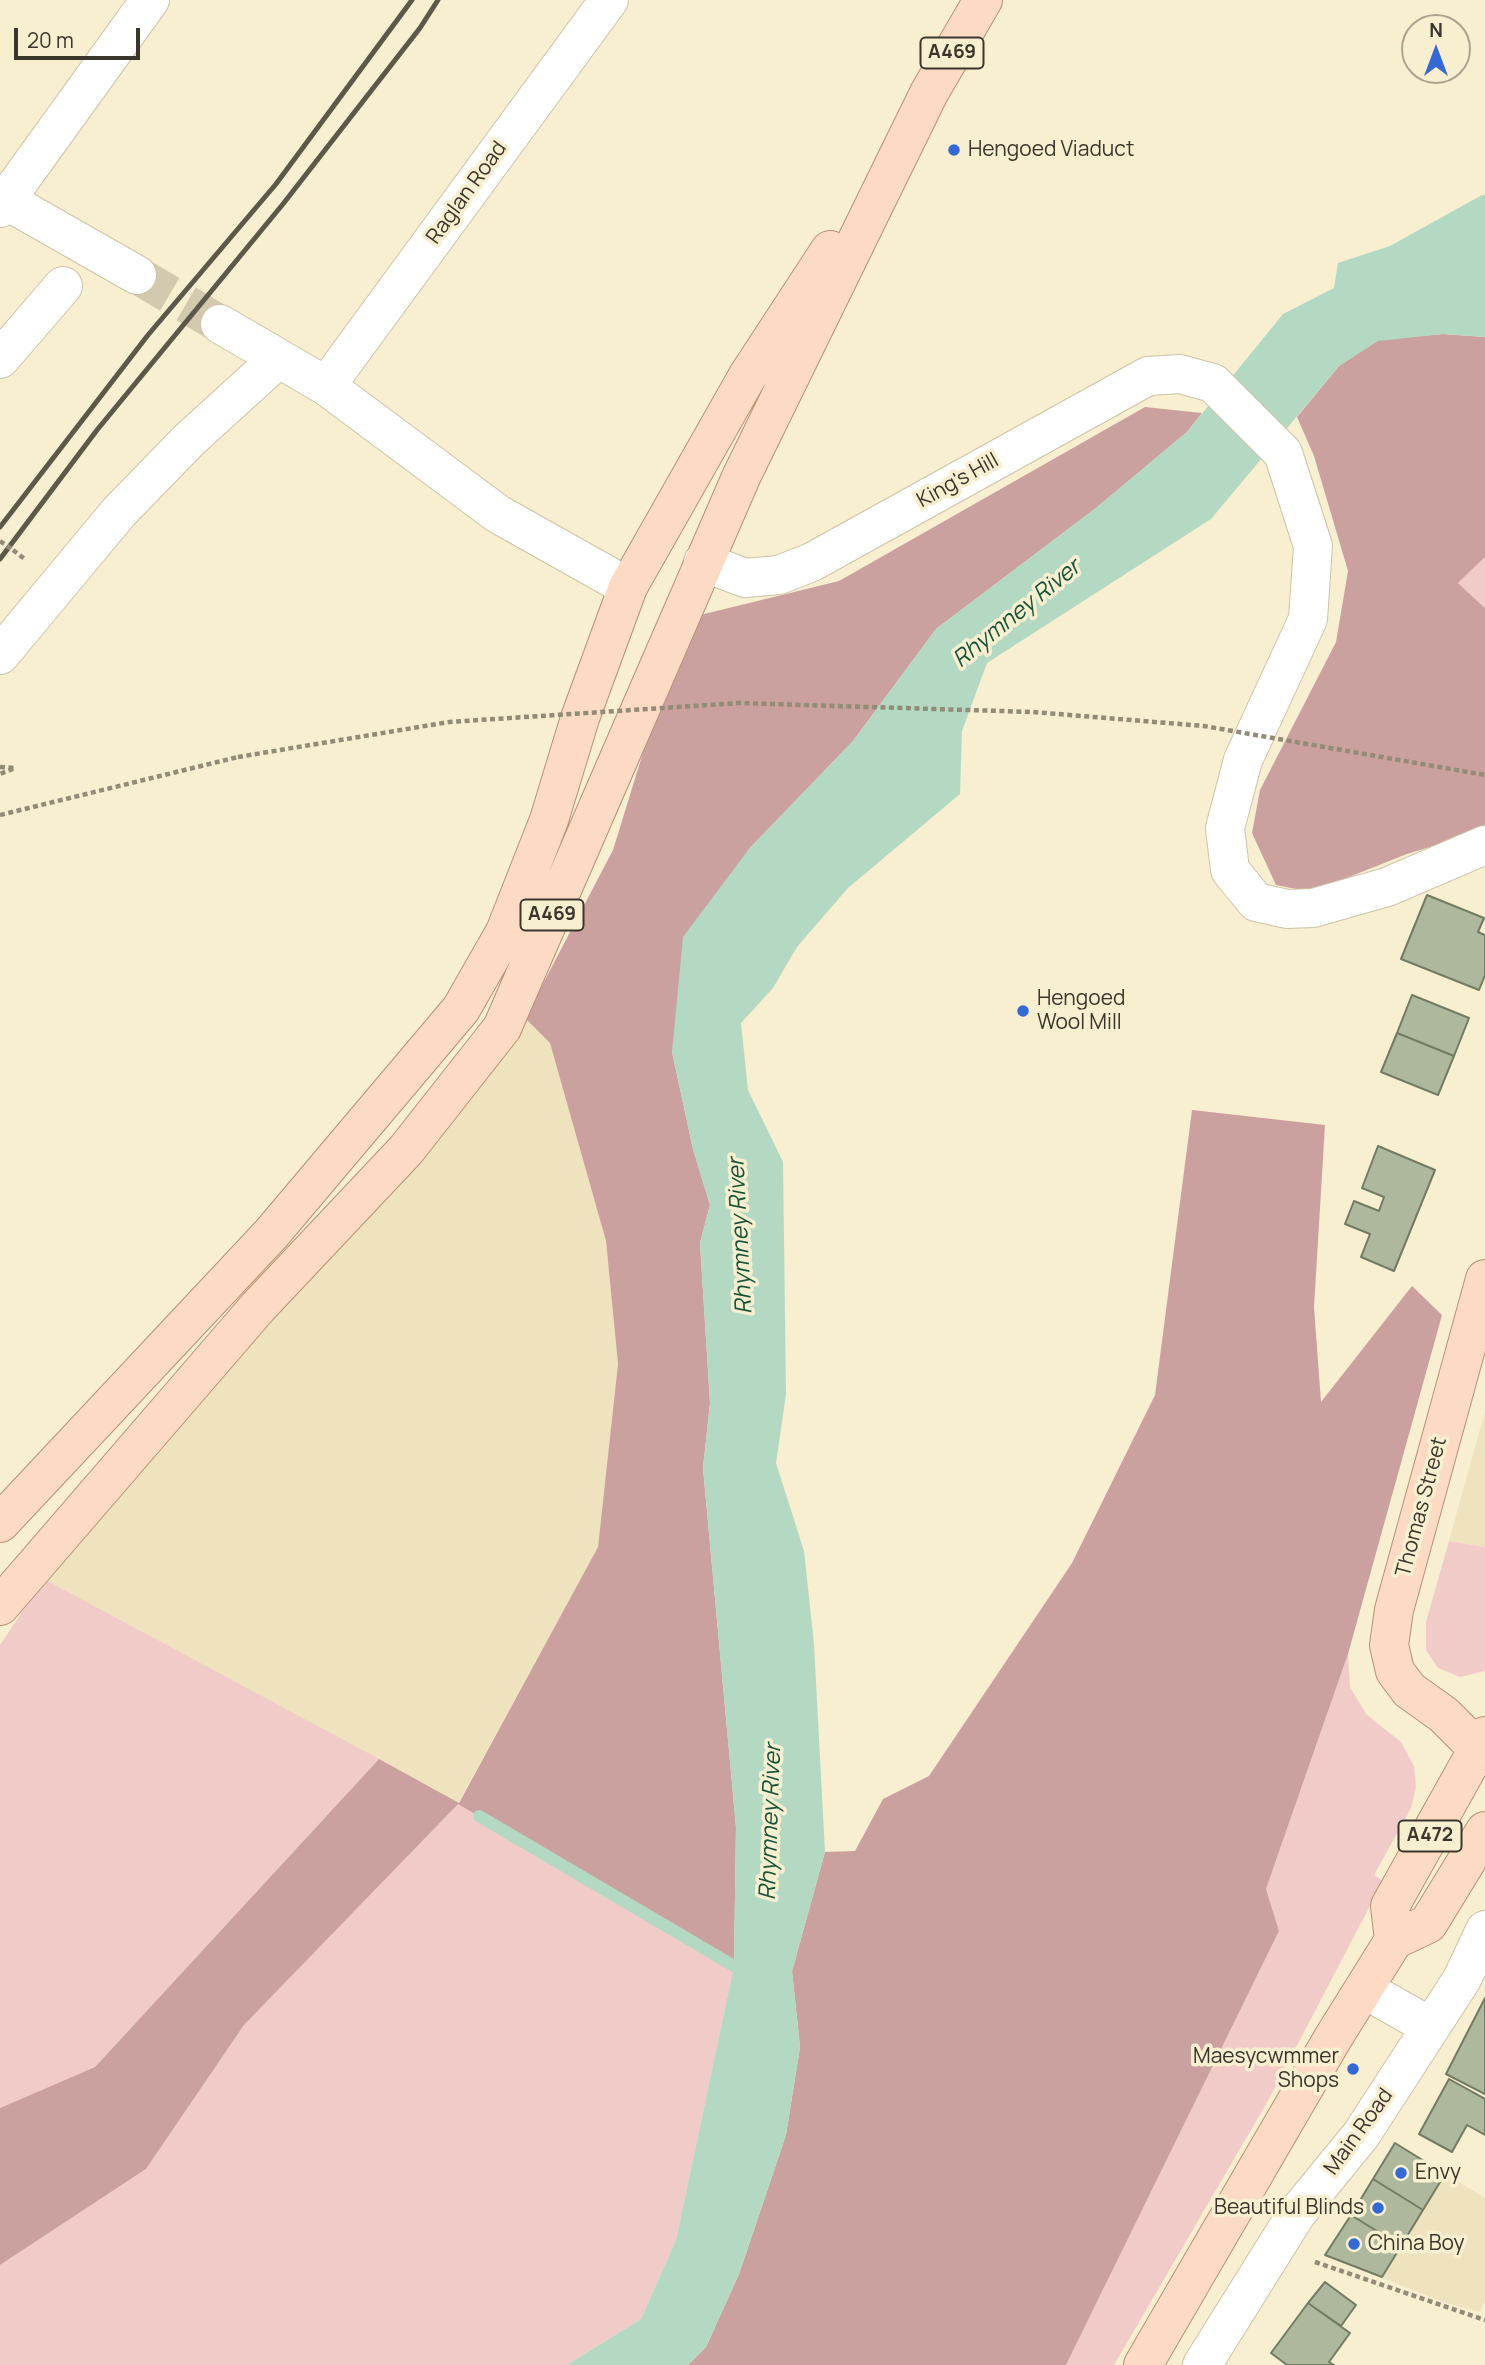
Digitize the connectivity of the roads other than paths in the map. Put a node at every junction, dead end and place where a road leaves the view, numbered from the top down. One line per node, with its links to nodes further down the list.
1 (150, 0): 5 (street)
2 (609, 0): 11 (street, Raglan Road)
3 (983, 0): 4 (main road, A469)
4 (924, 107): 12 (main road, A469); 13 (main road, A469)
5 (2, 201): 6 (street)
6 (136, 275)
7 (63, 286): 9 (street)
8 (220, 324): 10 (street)
9 (0, 359)
10 (278, 359): 11 (street); 14 (street)
11 (326, 386): 13 (street)
12 (703, 562): 15 (street, King's Hill); 18 (main road, A469)
13 (628, 587): 17 (main road, A469)
14 (0, 655)
15 (1485, 845)
16 (1485, 1279): 20 (main road, Thomas Street)
17 (0, 1523)
18 (0, 1606)
19 (1485, 1712): 20 (main road)
20 (1444, 1715): 21 (main road, Thomas Street)
21 (1483, 1746): 24 (main road, A472)
22 (1485, 1831): 24 (main road, A472)
23 (1485, 1930): 26 (street, Main Road)
24 (1394, 1940): 25 (main road)
25 (1364, 1989): 26 (street); 27 (main road)
26 (1431, 2027): 28 (street, Main Road)
27 (1143, 2365)
28 (1202, 2365)

